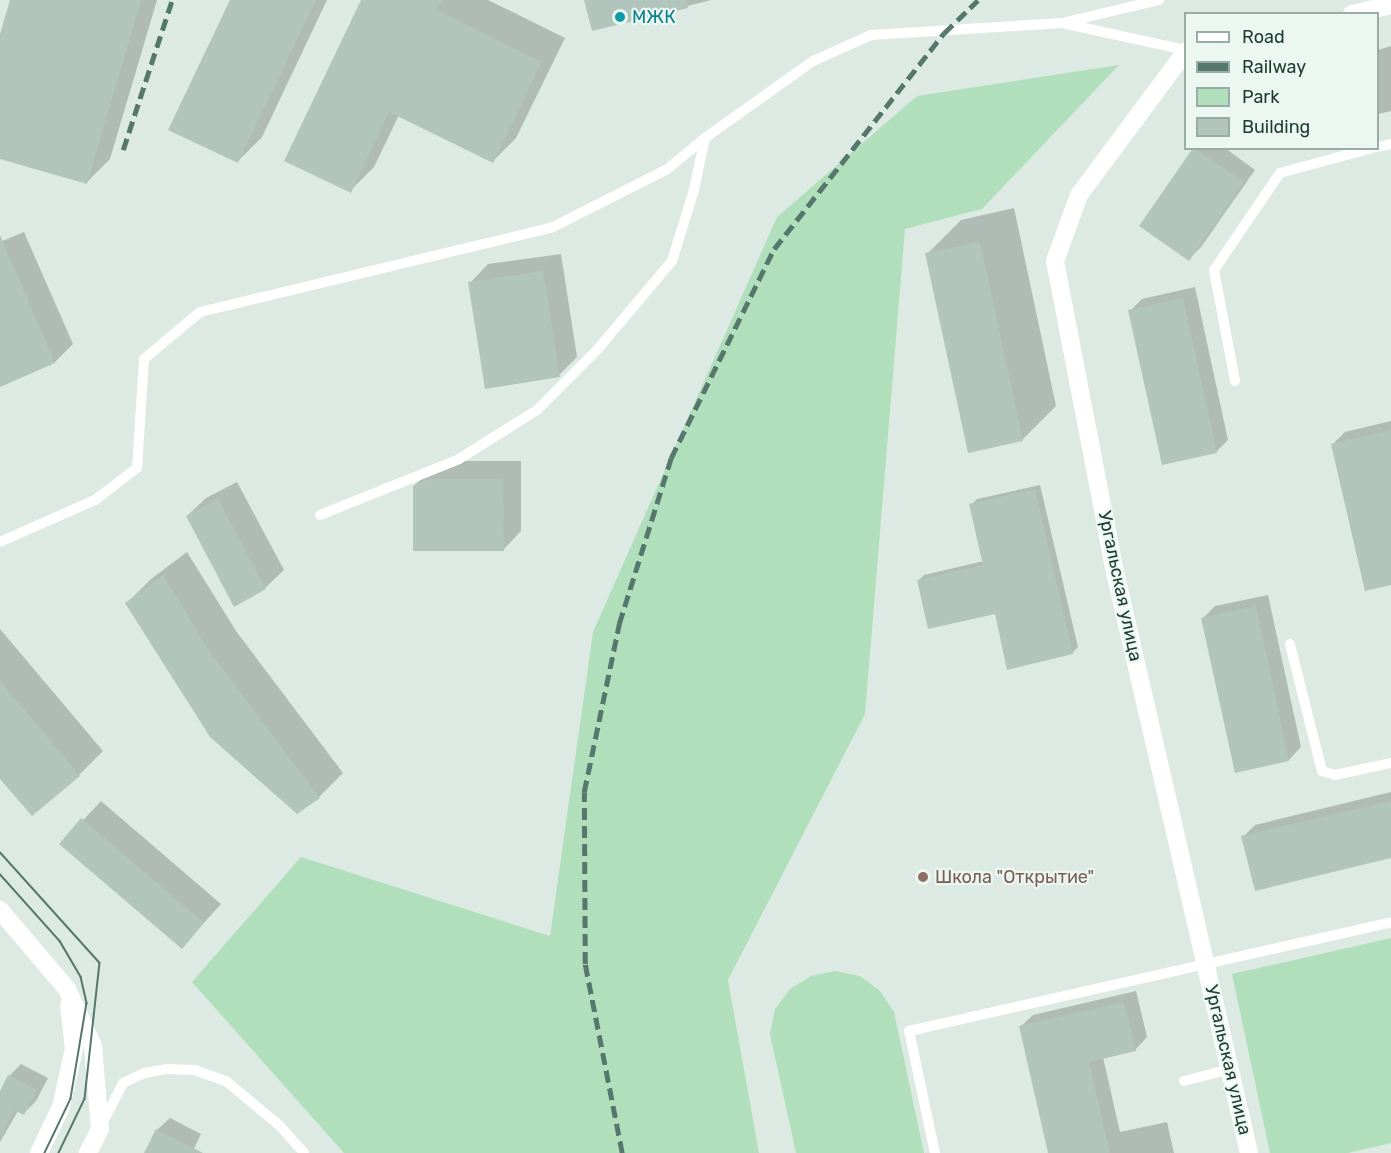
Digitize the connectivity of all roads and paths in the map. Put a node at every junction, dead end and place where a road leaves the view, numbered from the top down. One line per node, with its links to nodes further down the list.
1 (1160, 0): 4 (lane)
2 (1391, 5): 3 (street)
3 (1361, 12)
4 (1062, 23): 5 (lane); 7 (lane)
5 (1184, 50)
6 (1184, 51): 16 (street, Ургальская улица)
7 (705, 138): 10 (lane); 11 (lane)
8 (1365, 150): 9 (lane)
9 (1235, 381)
10 (320, 515)
11 (0, 542)
12 (1290, 644): 13 (lane)
13 (1391, 763)
14 (0, 910): 17 (street)
15 (1391, 922): 16 (lane)
16 (1206, 964): 18 (street, Ургальская улица); 24 (lane)
17 (67, 989): 20 (street); 21 (street)
18 (1230, 1069): 19 (lane); 25 (street, Ургальская улица)
19 (1184, 1081)
20 (100, 1129): 22 (street); 23 (lane)
21 (39, 1153)
22 (88, 1153)
23 (304, 1153)
24 (935, 1153)
25 (1249, 1153)

